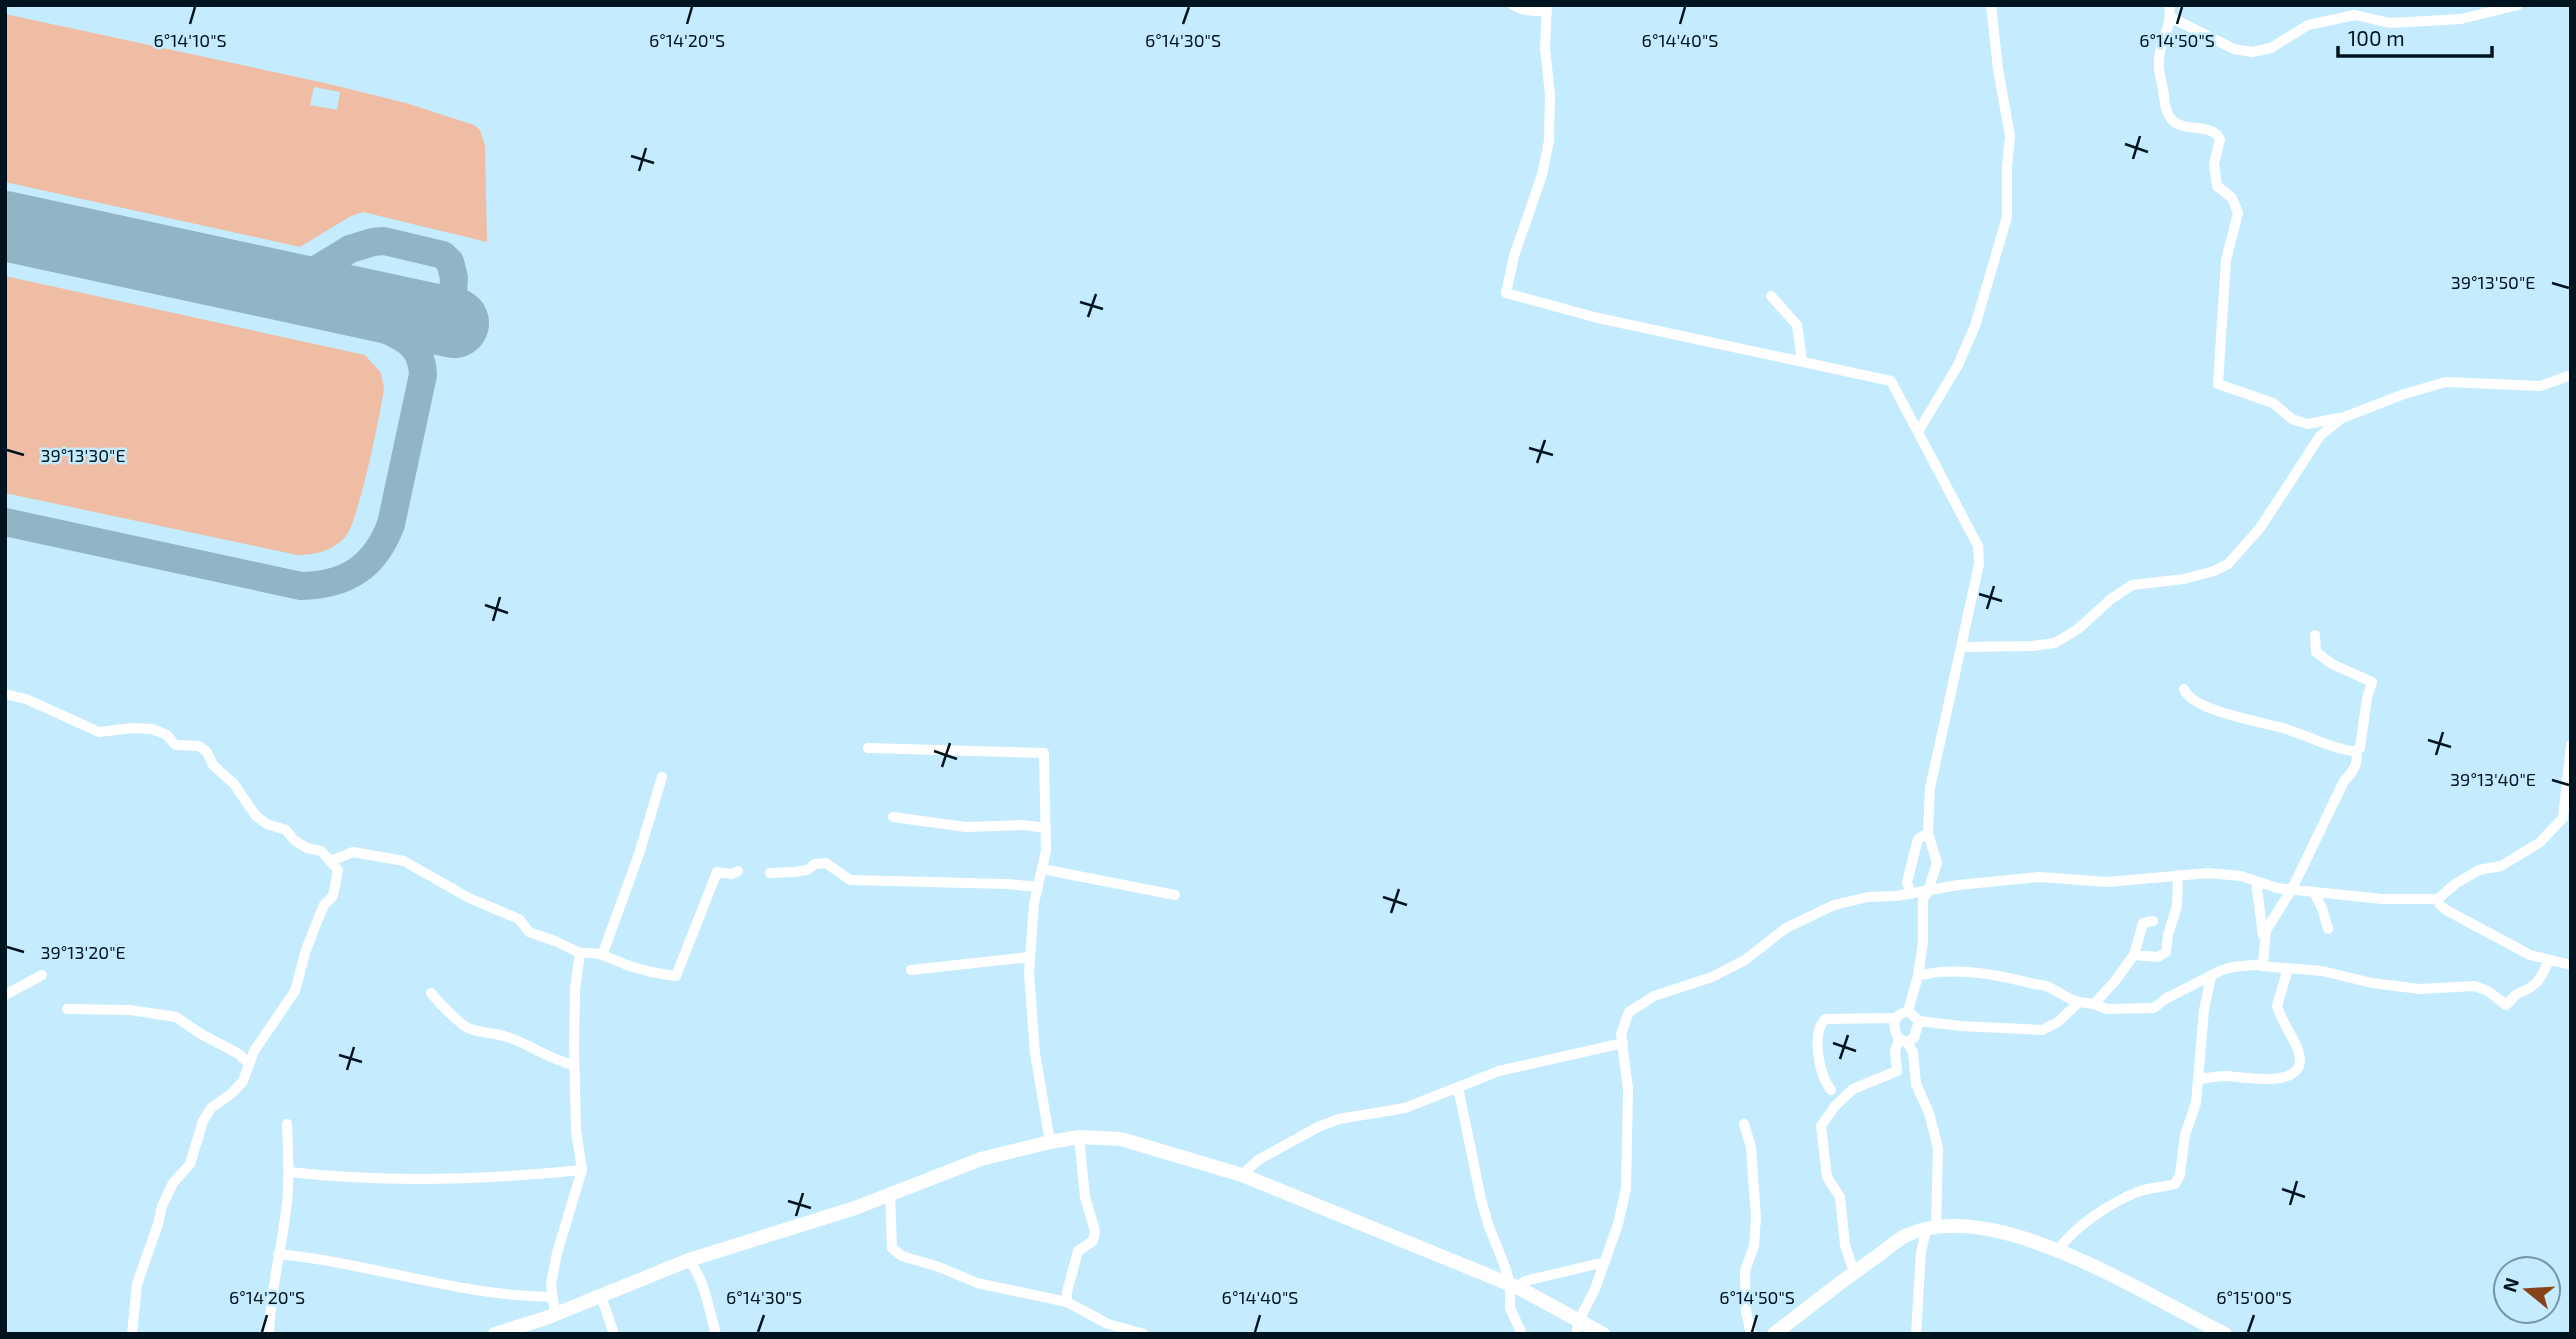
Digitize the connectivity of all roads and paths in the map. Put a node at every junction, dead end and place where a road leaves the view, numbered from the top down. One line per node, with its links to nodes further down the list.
1 (1513, 5): 5 (street)
2 (1992, 5): 11 (street)
3 (2169, 5): 6 (street)
4 (2518, 5): 6 (street)
5 (1547, 8): 8 (street)
6 (2172, 18): 10 (street)
7 (1771, 296): 8 (street)
8 (1802, 360): 11 (street)
9 (2571, 375): 10 (street)
10 (2342, 418): 13 (street)
11 (1918, 432): 13 (street)
12 (2315, 635): 18 (street)
13 (1961, 647): 22 (street)
14 (2184, 690): 18 (street)
15 (5, 694): 23 (street)
16 (2571, 745): 35 (street)
17 (868, 748): 21 (street)
18 (2356, 751): 30 (street)
19 (662, 777): 40 (street)
20 (893, 817): 21 (street)
21 (1045, 828): 24 (street)
22 (1928, 833): 31 (street); 33 (street)
23 (331, 860): 39 (street); 61 (street)
24 (1042, 869): 29 (street); 34 (street)
25 (738, 871): 40 (street)
26 (770, 873): 29 (street)
27 (2178, 875): 28 (street); 31 (street); 41 (street)
28 (2256, 881): 30 (street); 38 (street)
29 (1038, 887): 42 (street)
30 (2291, 889): 32 (street); 38 (street)
31 (1928, 891): 33 (street); 49 (street)
32 (2314, 892): 35 (street); 37 (street)
33 (1911, 894): 60 (street)
34 (1175, 895)
35 (2438, 899): 43 (street)
36 (2152, 920): 41 (street)
37 (2328, 929)
38 (2264, 941): 45 (street)
39 (580, 953): 40 (street); 62 (street)
40 (603, 954)
41 (2134, 955): 54 (street)
42 (1030, 957): 47 (street); 71 (street)
43 (2549, 960): 44 (street); 46 (street)
44 (2571, 965)
45 (2261, 966): 46 (street); 50 (street)
46 (2288, 968): 63 (street)
47 (911, 970)
48 (42, 975): 52 (street)
49 (1918, 976): 53 (street); 56 (street)
50 (2211, 977): 54 (street); 63 (street)
51 (431, 993): 62 (street)
52 (5, 995)
53 (2079, 1002): 54 (street); 58 (street)
54 (2094, 1004)
55 (67, 1009): 61 (street)
56 (1908, 1011): 57 (street); 58 (street)
57 (1896, 1018): 59 (street); 65 (street)
58 (1919, 1021): 59 (street)
59 (1903, 1040): 66 (street); 76 (street)
60 (1623, 1043): 64 (street); 80 (street)
61 (249, 1064): 88 (street)
62 (574, 1065): 72 (street)
63 (2199, 1080): 77 (street)
64 (1458, 1087): 74 (street); 82 (street)
65 (1831, 1090): 66 (street); 67 (street)
66 (1848, 1093): 67 (street)
67 (1833, 1109): 81 (street)
68 (287, 1124): 73 (street)
69 (1744, 1124): 96 (street)
70 (1079, 1137): 71 (street); 74 (street); 85 (street)
71 (1050, 1142): 75 (street)
72 (582, 1170): 73 (street); 84 (street)
73 (289, 1172): 78 (street)
74 (1242, 1175): 82 (street)
75 (890, 1194): 79 (street); 85 (street)
76 (1931, 1229): 77 (street); 81 (street); 98 (street)
77 (2058, 1250): 99 (street)
78 (278, 1254): 84 (street); 89 (street)
79 (689, 1260): 83 (street); 92 (street)
80 (1605, 1262): 82 (street); 87 (street)
81 (1854, 1272): 97 (street)
82 (1513, 1286): 87 (street); 94 (street)
83 (601, 1296): 86 (street); 91 (street)
84 (552, 1297): 86 (street)
85 (1066, 1302): 93 (street)
86 (555, 1314): 90 (street)
87 (1578, 1327): 95 (street)
88 (132, 1334)
89 (269, 1334)
90 (495, 1334)
91 (614, 1334)
92 (716, 1334)
93 (1144, 1334)
94 (1522, 1334)
95 (1603, 1334)
96 (1751, 1334)
97 (1774, 1334)
98 (1916, 1334)
99 (2225, 1334)

